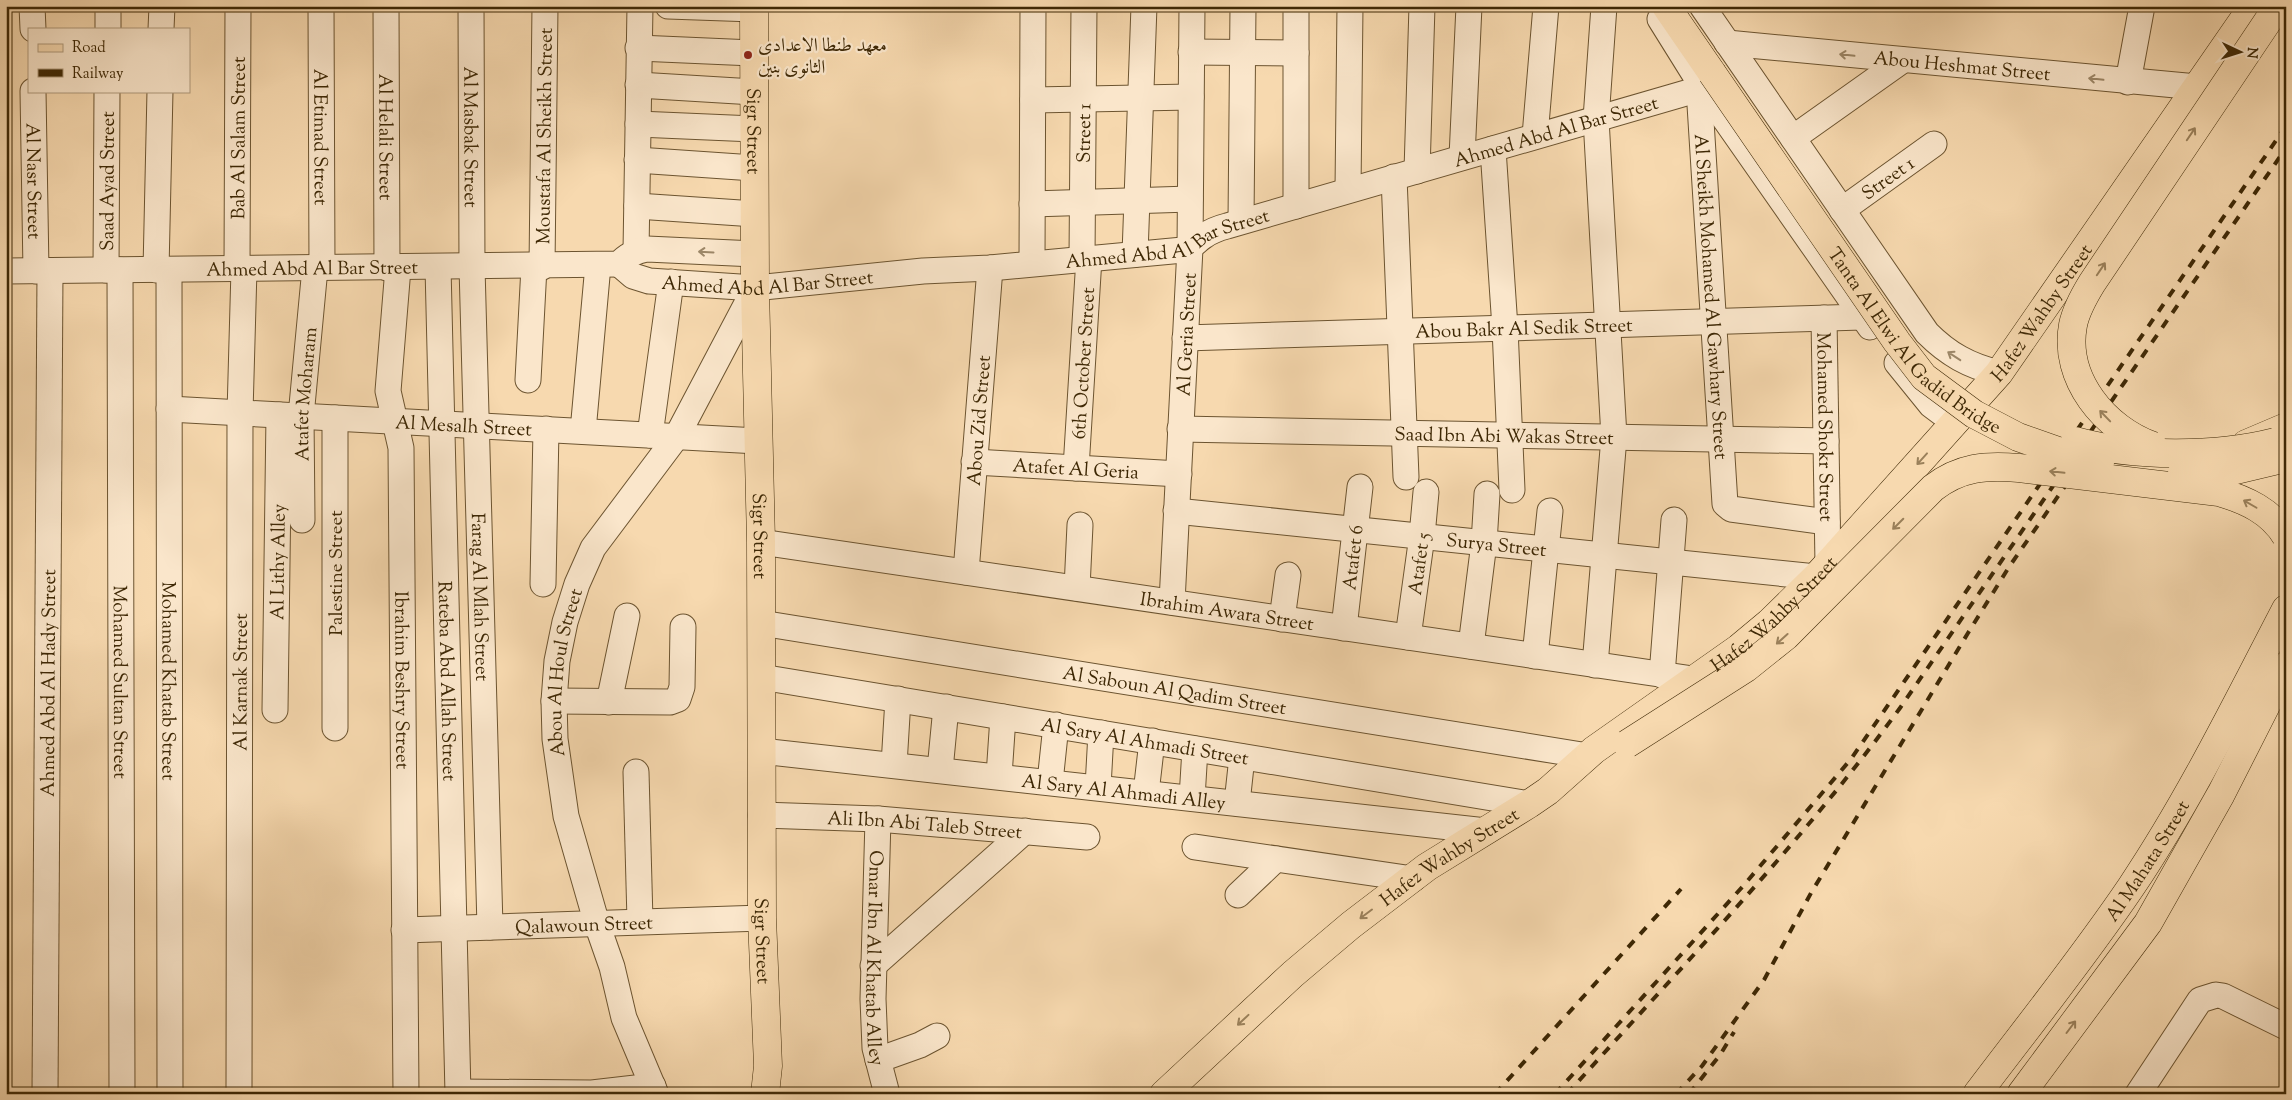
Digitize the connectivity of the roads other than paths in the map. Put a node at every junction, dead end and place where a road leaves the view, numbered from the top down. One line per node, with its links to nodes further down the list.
1 (32, 6): 30 (street)
2 (108, 6): 31 (street)
3 (162, 6): 32 (street)
4 (238, 6): 84 (street, Bab Al Salam Street)
5 (321, 6): 80 (street, Al Etimad Street)
6 (386, 6): 81 (street, Al Helali Street)
7 (471, 6): 78 (street, Al Masbak Street)
8 (545, 6): 79 (street, Moustafa Al Sheikh Street)
9 (640, 6): 33 (street)
10 (668, 6): 29 (street)
11 (1033, 6): 50 (street)
12 (1084, 6): 49 (street, Street 1)
13 (1144, 6): 47 (street)
14 (1192, 6): 35 (street, Al Geria Street)
15 (1243, 6): 36 (street)
16 (1296, 6): 37 (street)
17 (1350, 6): 62 (street)
18 (1422, 6): 61 (street)
19 (1469, 6): 58 (street)
20 (1546, 6): 54 (street)
21 (1604, 6): 51 (street)
22 (1653, 6): 39 (street)
23 (1666, 6): 39 (main road, Tanta Al Elwi Al Gadid Bridge)
24 (1685, 6): 39 (main road, Tanta Al Elwi Al Gadid Bridge)
25 (1702, 6): 39 (street)
26 (2142, 6): 40 (street)
27 (2253, 6): 42 (main road, Hafez Wahby Street)
28 (2278, 6): 121 (main road, one-way to 28, bridge)
29 (754, 8): 34 (main road, Sigr Street)
30 (33, 28)
31 (108, 28)
32 (161, 28)
33 (638, 48): 34 (street); 41 (street)
34 (753, 52): 46 (main road, Sigr Street)
35 (1191, 52): 36 (street); 48 (street, Al Geria Street)
36 (1243, 52): 37 (street); 71 (street)
37 (1296, 52): 68 (street)
38 (1903, 60): 39 (street, Abou Heshmat Street, one-way to 39); 40 (street, Abou Heshmat Street, one-way to 38); 55 (street)
39 (1713, 71): 51 (street, Ahmed Abd Al Bar Street); 55 (street); 91 (street); 93 (street, Al Sheikh Mohamed Al Gawhary Street); 121 (main road, Tanta Al Elwi Al Gadid Bridge, bridge); 123 (main road, Tanta Al Elwi Al Gadid Bridge, bridge)
40 (2128, 82): 42 (street, Abou Heshmat Street)
41 (638, 85): 46 (street); 52 (street)
42 (2197, 87): 98 (main road, Hafez Wahby Street)
43 (33, 92): 88 (street, Al Nasr Street)
44 (107, 92): 85 (street, Saad Ayad Street)
45 (160, 92): 86 (street, Mohamed Khatab Street)
46 (754, 92): 53 (main road, Sigr Street)
47 (1140, 98): 48 (street); 49 (street); 64 (street)
48 (1191, 98): 63 (street, Al Geria Street)
49 (1084, 99): 50 (street); 65 (street, Street 1)
50 (1033, 100): 66 (street)
51 (1596, 119): 54 (street, Ahmed Abd Al Bar Street); 94 (street)
52 (638, 124): 53 (street); 59 (street)
53 (754, 129): 60 (main road, Sigr Street)
54 (1535, 136): 57 (street, Ahmed Abd Al Bar Street)
55 (1793, 138): 69 (street)
56 (1934, 144): 69 (street, Street 1)
57 (1494, 148): 58 (street, Ahmed Abd Al Bar Street); 95 (street)
58 (1462, 157): 61 (street, Ahmed Abd Al Bar Street)
59 (637, 160): 60 (street); 67 (street)
60 (754, 168): 70 (main road, Sigr Street)
61 (1405, 174): 62 (street, Ahmed Abd Al Bar Street); 96 (street)
62 (1348, 190): 68 (street, Ahmed Abd Al Bar Street)
63 (1190, 200): 64 (street); 72 (street, Al Geria Street)
64 (1137, 201): 65 (street); 74 (street)
65 (1083, 202): 66 (street); 75 (street, Street 1)
66 (1032, 204): 77 (street)
67 (637, 206): 70 (street); 76 (street)
68 (1296, 206): 71 (street, Ahmed Abd Al Bar Street)
69 (1842, 210): 98 (street, one-way to 69)
70 (755, 214): 73 (main road, Sigr Street)
71 (1241, 221): 72 (street, Ahmed Abd Al Bar Street)
72 (1190, 248): 74 (street, Ahmed Abd Al Bar Street); 97 (street, Al Geria Street)
73 (755, 254): 76 (street, Ahmed Abd Al Bar Street, one-way to 76); 90 (main road, Sigr Street)
74 (1135, 254): 75 (street, Ahmed Abd Al Bar Street)
75 (1086, 259): 77 (street, Ahmed Abd Al Bar Street); 125 (street, 6th October Street)
76 (618, 260): 79 (street, Ahmed Abd Al Bar Street); 89 (street, Ahmed Abd Al Bar Street); 111 (street)
77 (1032, 263): 83 (street, Ahmed Abd Al Bar Street)
78 (472, 267): 79 (street, Ahmed Abd Al Bar Street); 82 (street, Ahmed Abd Al Bar Street); 107 (street, Farag Al Mlah Street)
79 (538, 267): 99 (street, Moustafa Al Sheikh Street)
80 (319, 268): 81 (street, Ahmed Abd Al Bar Street); 84 (street, Ahmed Abd Al Bar Street); 102 (street, Atafet Moharam)
81 (392, 268): 82 (street, Ahmed Abd Al Bar Street); 104 (street, Ibrahim Beshry Street)
82 (438, 268): 106 (street, Rateba Abd Allah Street)
83 (990, 268): 90 (street, Ahmed Abd Al Bar Street); 124 (street, Abou Zid Street)
84 (240, 269): 86 (street, Ahmed Abd Al Bar Street); 101 (street, Al Karnak Street)
85 (113, 270): 86 (street, Ahmed Abd Al Bar Street); 88 (street, Ahmed Abd Al Bar Street); 214 (street, Mohamed Sultan Street)
86 (163, 270): 100 (street, Mohamed Khatab Street)
87 (6, 271): 88 (street, Ahmed Abd Al Bar Street)
88 (43, 271): 213 (street, Ahmed Abd Al Hady Street)
89 (671, 282): 90 (street, Ahmed Abd Al Bar Street); 113 (street)
90 (755, 288): 114 (street, Abou Al Houl Street); 119 (main road, Sigr Street)
91 (1862, 317): 92 (street, Abou Bakr Al Sedik Street); 105 (street)
92 (1824, 318): 93 (street, Abou Bakr Al Sedik Street); 120 (street, Mohamed Shokr Street)
93 (1714, 322): 94 (street, Abou Bakr Al Sedik Street); 117 (street, Al Sheikh Mohamed Al Gawhary Street)
94 (1608, 325): 95 (street, Abou Bakr Al Sedik Street); 116 (street)
95 (1505, 328): 96 (street, Abou Bakr Al Sedik Street); 115 (street)
96 (1400, 332): 97 (street, Abou Bakr Al Sedik Street); 112 (street)
97 (1185, 338): 110 (street, Al Geria Street)
98 (1999, 373): 105 (main road, Hafez Wahby Street)
99 (528, 380)
100 (169, 409): 101 (street, Al Mesalh Street); 215 (street, Mohamed Khatab Street)
101 (240, 413): 102 (street, Al Mesalh Street); 216 (street, Al Karnak Street)
102 (290, 415): 103 (street, Al Mesalh Street); 134 (street, Atafet Moharam); 171 (street, Al Lithy Alley)
103 (335, 418): 104 (street, Al Mesalh Street); 174 (street, Palestine Street)
104 (394, 421): 106 (street, Al Mesalh Street); 205 (street, Ibrahim Beshry Street)
105 (1955, 423): 146 (main road, Hafez Wahby Street, one-way to 146)
106 (442, 424): 107 (street, Al Mesalh Street); 204 (street, Rateba Abd Allah Street)
107 (478, 426): 109 (street, Al Mesalh Street); 203 (street, Farag Al Mlah Street)
108 (2286, 427): 122 (main road, bridge)
109 (546, 429): 111 (street, Al Mesalh Street); 149 (street)
110 (1180, 430): 112 (street, Saad Ibn Abi Wakas Street); 126 (street, Al Geria Street)
111 (583, 431): 113 (street, Al Mesalh Street)
112 (1404, 434): 115 (street, Saad Ibn Abi Wakas Street); 127 (street)
113 (650, 435): 114 (street, Al Mesalh Street)
114 (677, 436): 119 (street, Al Mesalh Street); 168 (street, Abou Al Houl Street)
115 (1510, 436): 116 (street, Saad Ibn Abi Wakas Street); 129 (street)
116 (1614, 438): 117 (street, Saad Ibn Abi Wakas Street); 144 (street)
117 (1721, 439): 120 (street, Saad Ibn Abi Wakas Street); 136 (street, Al Sheikh Mohamed Al Gawhary Street)
118 (2286, 439): 122 (main road, Tanta Al Elwi Al Gadid Bridge, bridge)
119 (758, 441): 141 (main road, Sigr Street)
120 (1826, 442): 136 (street, Mohamed Shokr Street)
121 (2179, 452): 122 (main road, Tanta Al Elwi Al Gadid Bridge, bridge)
122 (2228, 452)
123 (2286, 458)
124 (974, 462): 125 (street, Atafet Al Geria); 147 (street, Abou Zid Street)
125 (1076, 468): 126 (street, Atafet Al Geria)
126 (1178, 474): 132 (street, Al Geria Street)
127 (1406, 477)
128 (1360, 487): 138 (street, Atafet 6)
129 (1512, 490)
130 (1426, 492): 139 (street, Atafet 5)
131 (1487, 494): 142 (street)
132 (1176, 511): 138 (street, Surya Street); 151 (street, Al Geria Street)
133 (1550, 511): 143 (street)
134 (302, 520)
135 (1674, 520): 145 (street)
136 (1827, 522): 146 (street, Mohamed Shokr Street)
137 (1080, 525): 150 (street)
138 (1356, 530): 139 (street, Surya Street); 157 (street, Atafet 6)
139 (1422, 536): 142 (street, Surya Street); 158 (street, Atafet 5)
140 (2286, 536): 189 (main road, one-way to 189, bridge)
141 (761, 542): 147 (street, Ibrahim Awara Street); 155 (main road, Sigr Street)
142 (1484, 543): 143 (street, Surya Street); 159 (street)
143 (1548, 550): 144 (street, Surya Street); 161 (street)
144 (1604, 555): 145 (street, Surya Street); 162 (street)
145 (1671, 562): 146 (street, Surya Street); 164 (street)
146 (1822, 571): 166 (main road, Hafez Wahby Street)
147 (966, 572): 150 (street, Ibrahim Awara Street)
148 (1288, 574): 154 (street)
149 (543, 584)
150 (1077, 588): 151 (street, Ibrahim Awara Street)
151 (1172, 602): 154 (street, Ibrahim Awara Street)
152 (2286, 609): 222 (main road, Al Mahata Street)
153 (626, 616): 169 (street)
154 (1282, 619): 157 (street, Ibrahim Awara Street)
155 (761, 623): 165 (main road, Sigr Street); 180 (street, Al Saboun Al Qadim Street)
156 (682, 627): 169 (street)
157 (1344, 628): 158 (street, Ibrahim Awara Street)
158 (1408, 637): 159 (street, Ibrahim Awara Street)
159 (1471, 646): 161 (street, Ibrahim Awara Street)
160 (2286, 646): 223 (main road)
161 (1535, 656): 162 (street, Ibrahim Awara Street)
162 (1595, 665): 164 (street, Ibrahim Awara Street)
163 (2286, 666): 224 (main road, Al Mahata Street, one-way to 163)
164 (1662, 674): 166 (street, Ibrahim Awara Street)
165 (761, 677): 167 (street, Al Sary Al Ahmadi Street); 178 (main road, Sigr Street)
166 (1693, 679): 180 (main road, Hafez Wahby Street)
167 (898, 699): 170 (street, Al Sary Al Ahmadi Street); 181 (street)
168 (554, 701): 169 (street); 202 (street, Abou Al Houl Street)
169 (610, 702)
170 (946, 707): 172 (street, Al Sary Al Ahmadi Street); 182 (street)
171 (275, 710)
172 (1003, 717): 173 (street, Al Sary Al Ahmadi Street); 184 (street)
173 (1056, 725): 175 (street, Al Sary Al Ahmadi Street); 185 (street)
174 (335, 728)
175 (1101, 733): 176 (street, Al Sary Al Ahmadi Street); 186 (street)
176 (1152, 741): 177 (street, Al Sary Al Ahmadi Street); 187 (street)
177 (1195, 749): 179 (street, Al Sary Al Ahmadi Street); 188 (street)
178 (761, 751): 181 (street, Al Sary Al Ahmadi Alley); 191 (main road, Sigr Street)
179 (1242, 756): 189 (street, Al Sary Al Ahmadi Street); 190 (street)
180 (1588, 756): 189 (main road, Hafez Wahby Street)
181 (894, 765): 182 (street, Al Sary Al Ahmadi Alley)
182 (940, 770): 184 (street, Al Sary Al Ahmadi Alley)
183 (636, 772): 201 (street)
184 (999, 776): 185 (street, Al Sary Al Ahmadi Alley)
185 (1050, 782): 186 (street, Al Sary Al Ahmadi Alley)
186 (1098, 787): 187 (street, Al Sary Al Ahmadi Alley)
187 (1146, 793): 188 (street, Al Sary Al Ahmadi Alley)
188 (1192, 798): 190 (street, Al Sary Al Ahmadi Alley)
189 (1539, 798): 194 (main road, Hafez Wahby Street)
190 (1237, 803): 194 (street, Al Sary Al Ahmadi Alley)
191 (761, 815): 192 (street, Ali Ibn Abi Taleb Street); 200 (main road, Sigr Street)
192 (878, 819): 193 (street, Ali Ibn Abi Taleb Street); 206 (street, Omar Ibn Al Khatab Alley)
193 (1026, 831): 195 (street, Ali Ibn Abi Taleb Street); 206 (street)
194 (1486, 831): 198 (main road, Hafez Wahby Street)
195 (1087, 837)
196 (1196, 847): 197 (street)
197 (1276, 859): 198 (street); 199 (street)
198 (1413, 879): 221 (main road, Hafez Wahby Street, one-way to 221)
199 (1238, 895)
200 (762, 918): 201 (street, Qalawoun Street); 210 (main road, Sigr Street)
201 (640, 922): 202 (street, Qalawoun Street)
202 (597, 924): 203 (street, Qalawoun Street); 211 (street, Abou Al Houl Street)
203 (490, 927): 204 (street, Qalawoun Street)
204 (454, 928): 205 (street, Qalawoun Street); 212 (street, Rateba Abd Allah Street)
205 (404, 930): 217 (street, Ibrahim Beshry Street)
206 (873, 966): 209 (street, Omar Ibn Al Khatab Alley)
207 (2286, 1027): 225 (street)
208 (936, 1036): 209 (street)
209 (878, 1060): 220 (street, Omar Ibn Al Khatab Alley)
210 (768, 1066): 218 (main road, Sigr Street); 219 (main road, Sigr Street)
211 (654, 1090): 212 (street)
212 (458, 1093)
213 (45, 1094)
214 (122, 1094)
215 (170, 1094)
216 (239, 1094)
217 (406, 1094)
218 (765, 1094)
219 (781, 1094)
220 (887, 1094)
221 (1164, 1094)
222 (1977, 1094)
223 (2000, 1094)
224 (2021, 1094)
225 (2138, 1094)

